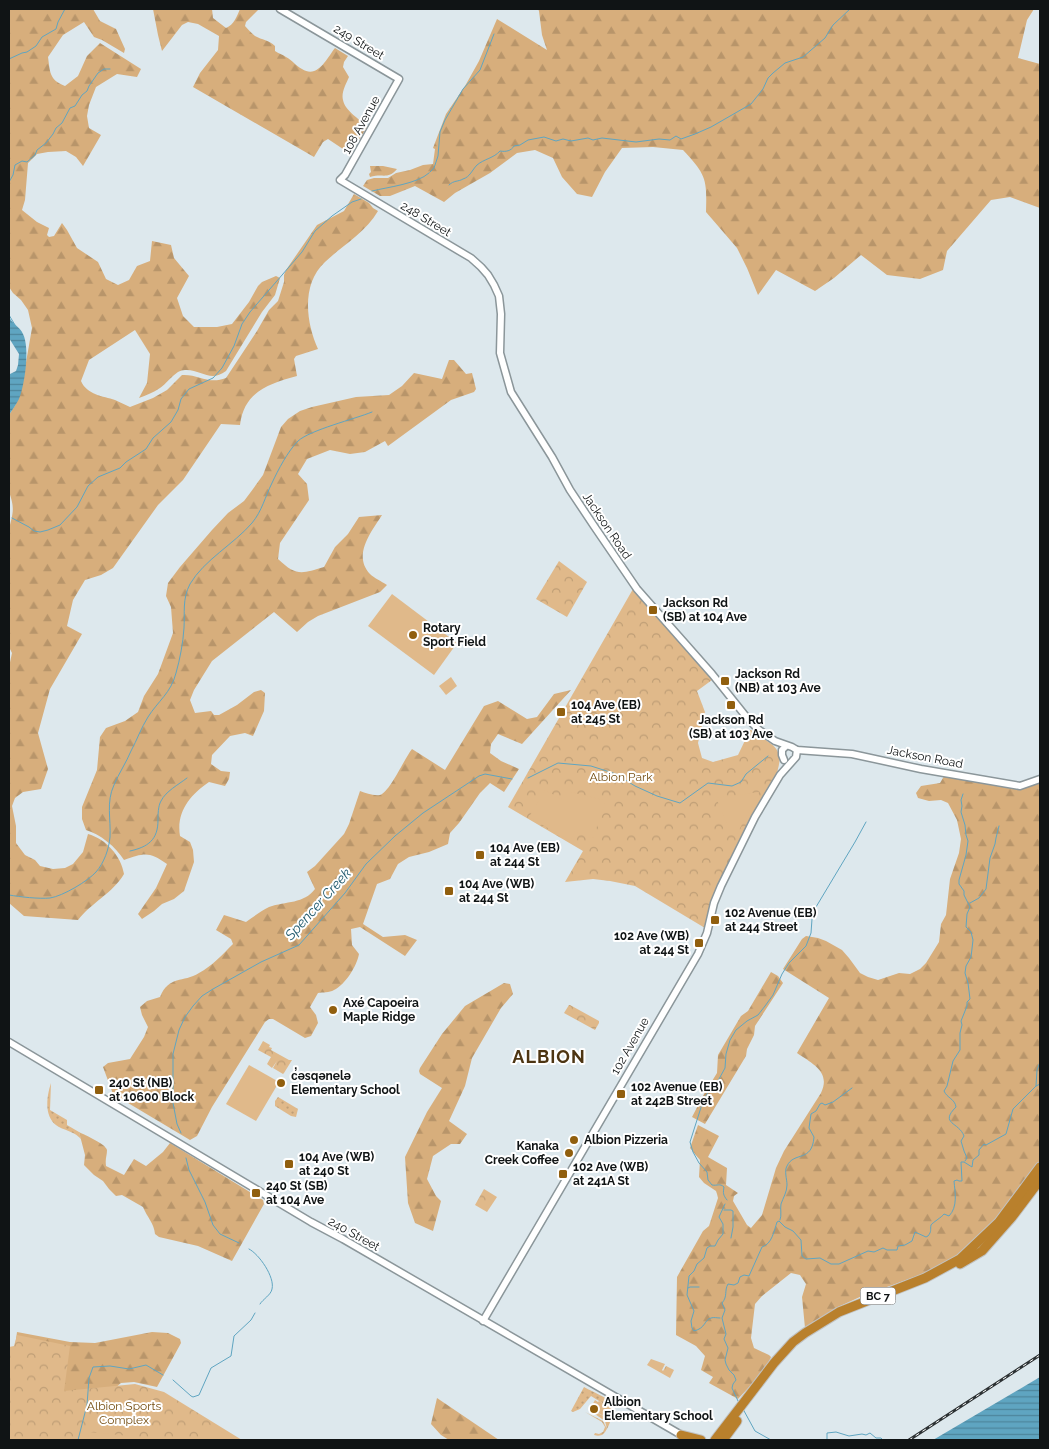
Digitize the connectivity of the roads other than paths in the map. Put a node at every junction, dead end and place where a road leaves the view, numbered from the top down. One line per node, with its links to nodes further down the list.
1 (280, 9): 2 (main road, 249 Street)
2 (399, 80): 3 (main road, 108 Avenue)
3 (340, 180): 4 (main road, 248 Street)
4 (494, 285): 5 (main road, Jackson Road)
5 (784, 748): 6 (main road); 6 (main road)
6 (792, 757): 7 (main road, Jackson Road); 11 (main road, 102 Avenue)
7 (1038, 780)
8 (9, 1042): 11 (main road, 240 Street)
9 (1040, 1167): 13 (highway, BC 7)
10 (1040, 1180): 13 (highway, BC 7)
11 (483, 1321): 12 (main road, 240 Street)
12 (684, 1438): 14 (main road, 240 Street); 15 (highway)
13 (722, 1438): 15 (highway); 16 (highway, BC 7)
14 (691, 1440)
15 (703, 1440)
16 (715, 1440)

